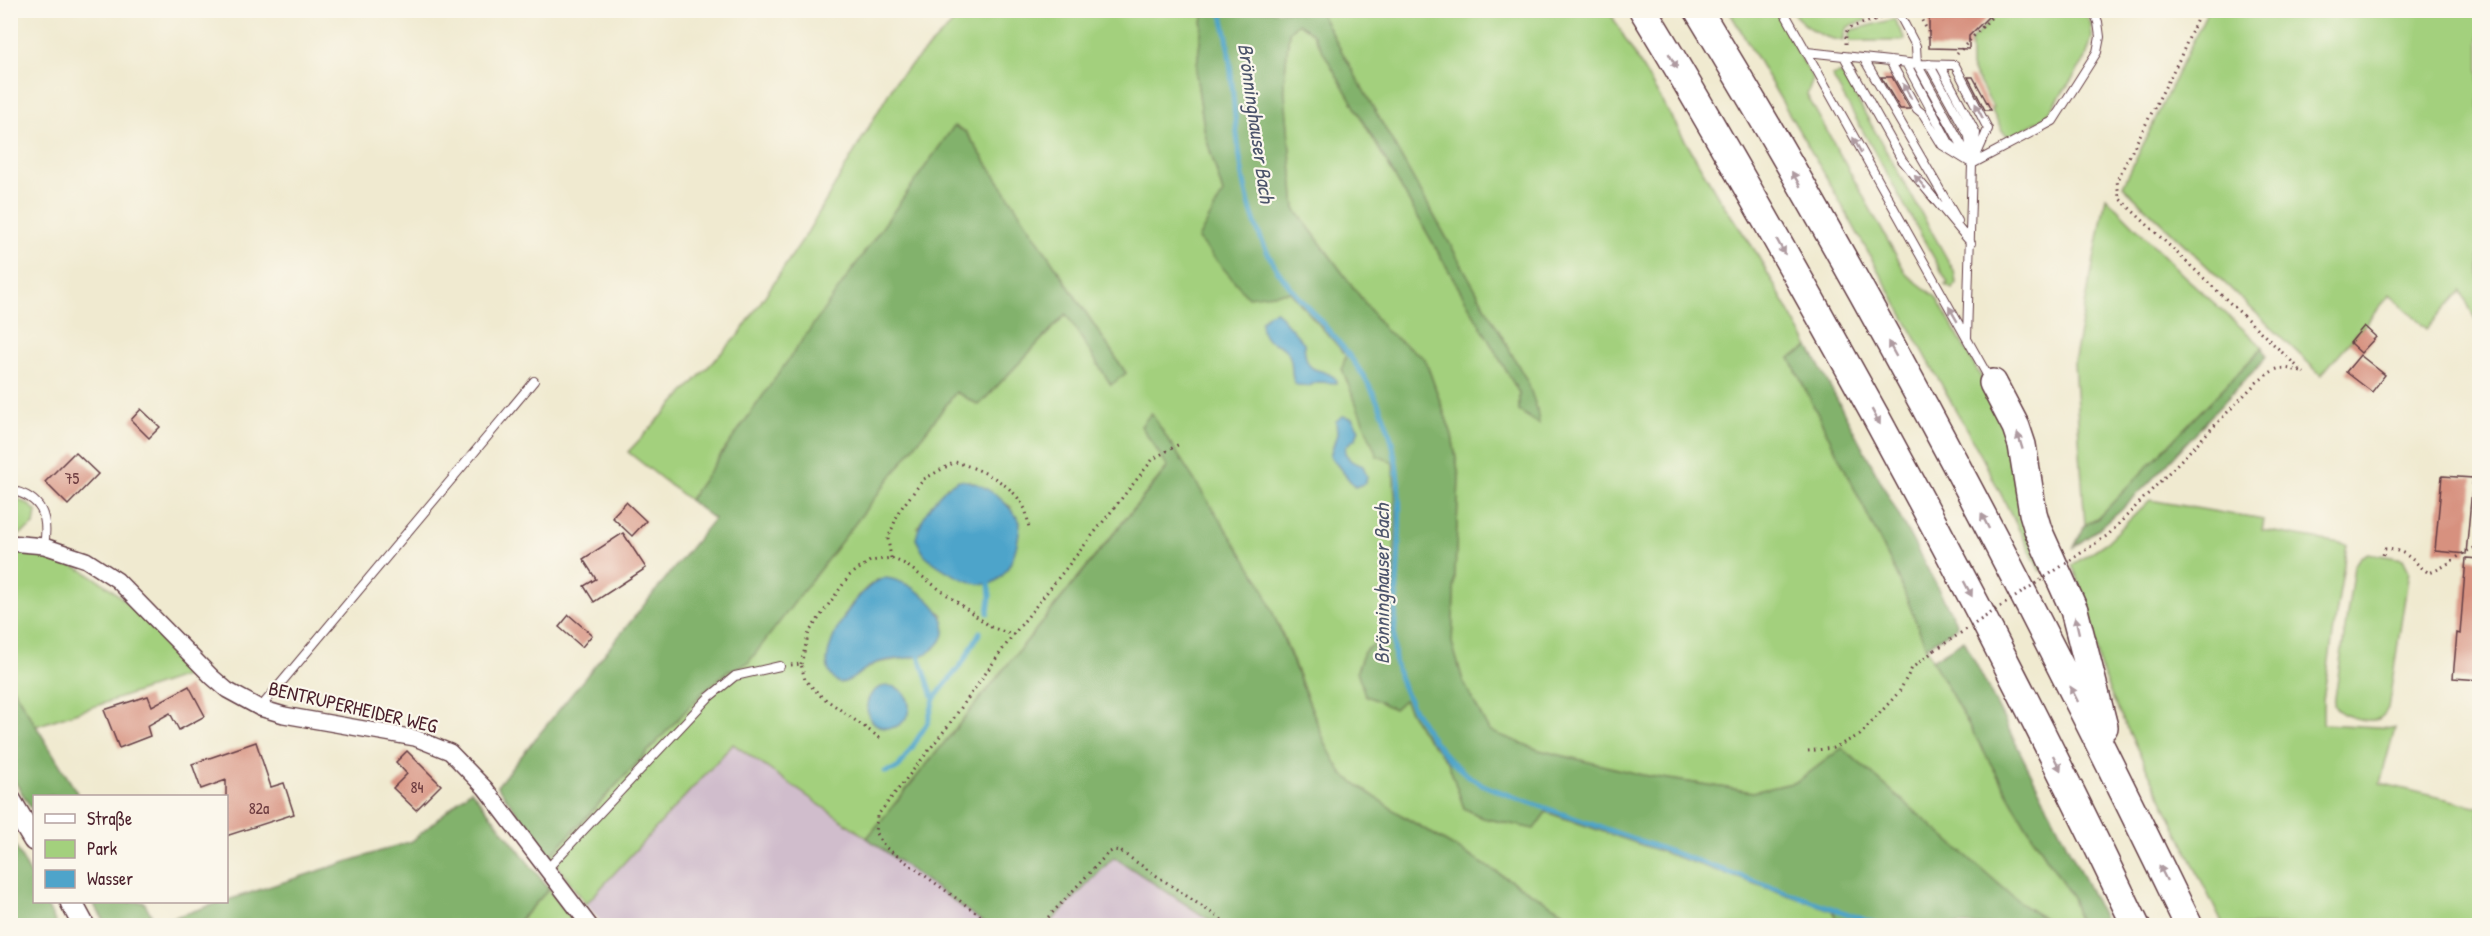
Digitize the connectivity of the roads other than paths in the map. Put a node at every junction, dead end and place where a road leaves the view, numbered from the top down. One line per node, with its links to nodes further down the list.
1 (1643, 10): 31 (highway, one-way to 31)
2 (1698, 10): 24 (highway, one-way to 2)
3 (1783, 10): 6 (lane)
4 (1895, 10): 11 (lane)
5 (2093, 10): 14 (lane)
6 (1807, 52): 7 (lane); 16 (lane, one-way to 6)
7 (1845, 58): 8 (lane); 15 (lane, one-way to 7)
8 (1864, 59): 9 (lane); 15 (lane)
9 (1890, 62): 10 (lane); 14 (lane, one-way to 9)
10 (1906, 63): 11 (lane); 14 (lane)
11 (1917, 64): 12 (lane); 14 (lane)
12 (1929, 64): 13 (lane); 14 (lane)
13 (1940, 65): 14 (lane); 14 (lane, one-way to 13)
14 (1972, 164): 15 (lane)
15 (1971, 243): 16 (lane)
16 (1967, 339): 18 (lane)
17 (534, 381): 23 (lane)
18 (1993, 383): 24 (highway, one-way to 18)
19 (10, 490): 21 (lane)
20 (10, 543): 21 (street, BENTRUPERHEIDER WEG)
21 (44, 546): 23 (street, BENTRUPERHEIDER WEG)
22 (780, 666): 27 (lane)
23 (260, 708): 27 (street, BENTRUPERHEIDER WEG)
24 (2120, 783): 32 (highway, one-way to 24)
25 (10, 800): 26 (main road)
26 (33, 838)
27 (547, 869): 30 (street, BENTRUPERHEIDER WEG)
28 (72, 903): 29 (main road)
29 (84, 926)
30 (590, 926)
31 (2136, 926)
32 (2189, 926)

